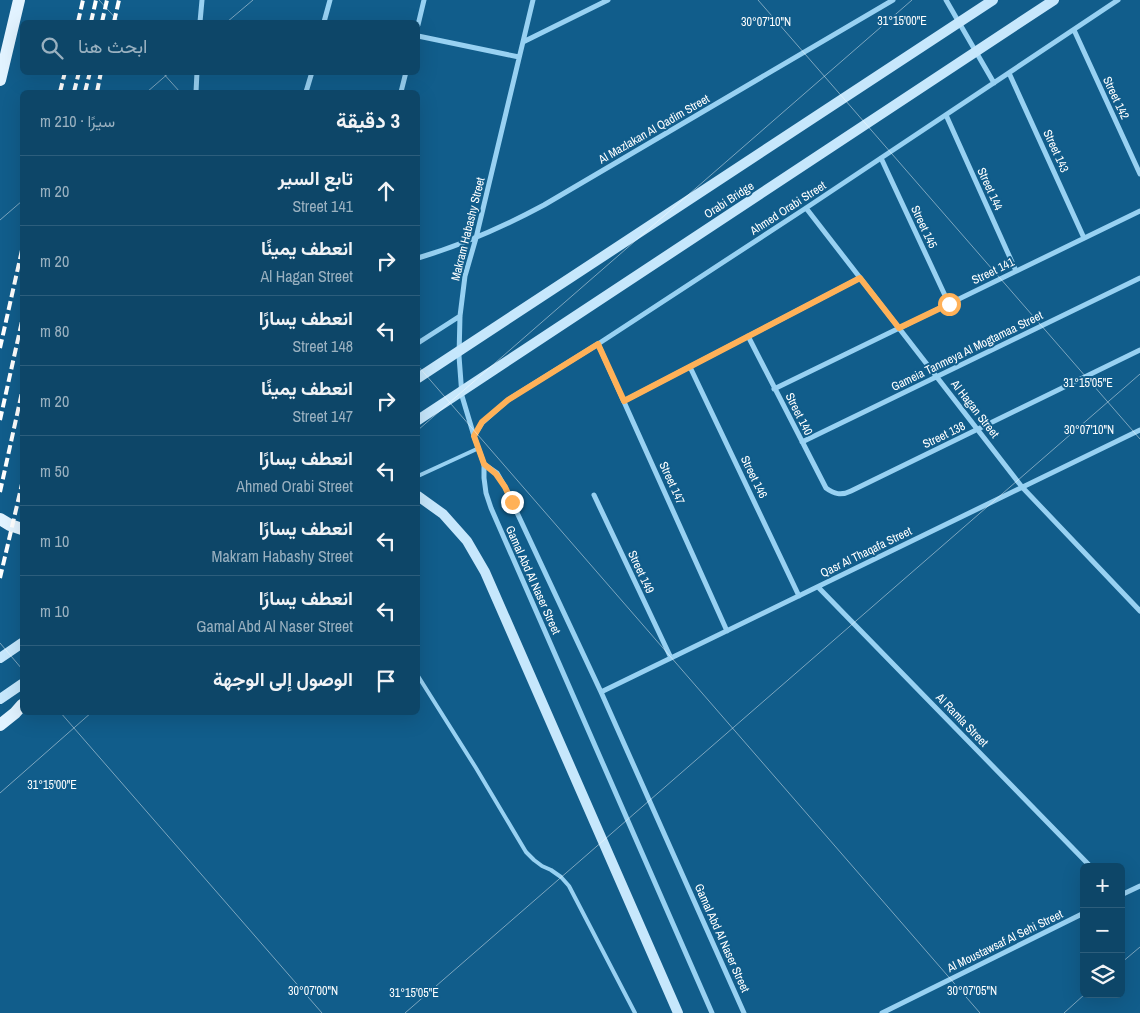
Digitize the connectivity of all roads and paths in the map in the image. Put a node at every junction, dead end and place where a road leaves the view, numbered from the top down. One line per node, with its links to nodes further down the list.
1 (19, 0): 23 (main road)
2 (202, 0): 12 (street)
3 (330, 0): 13 (street)
4 (424, 0): 14 (street)
5 (533, 0): 17 (street, Makram Habashy Street)
6 (608, 0): 17 (street)
7 (893, 0): 33 (street, Al Mazlakan Al Qadim Street)
8 (946, 0): 24 (street)
9 (993, 0): 47 (main road, Orabi Bridge)
10 (1054, 0): 51 (main road, Orabi Bridge)
11 (1118, 0): 15 (street, Ahmed Orabi Street)
12 (200, 20)
13 (325, 20)
14 (419, 20)
15 (1074, 30): 19 (street, Ahmed Orabi Street); 30 (street, Street 142)
16 (420, 36): 18 (street)
17 (523, 42): 18 (street, Makram Habashy Street)
18 (519, 57): 33 (street, Makram Habashy Street)
19 (1009, 73): 24 (street, Ahmed Orabi Street); 34 (street, Street 143)
20 (197, 75): 25 (street)
21 (311, 75): 26 (street)
22 (405, 75): 27 (street)
23 (0, 80)
24 (994, 83): 28 (street, Ahmed Orabi Street)
25 (196, 90)
26 (307, 90)
27 (402, 90)
28 (946, 114): 29 (street, Ahmed Orabi Street); 36 (street, Street 144)
29 (881, 158): 31 (street, Ahmed Orabi Street); 39 (street, Street 145)
30 (1140, 174)
31 (806, 208): 37 (street, Al Hagan Street); 44 (street, Ahmed Orabi Street)
32 (1140, 211): 34 (street, Street 141)
33 (476, 238): 35 (street, Al Mazlakan Al Qadim Street); 40 (street, Makram Habashy Street)
34 (1084, 238): 36 (street, Street 141)
35 (420, 257)
36 (1016, 271): 39 (street, Street 141)
37 (860, 278): 41 (street, Al Hagan Street); 42 (street)
38 (1140, 278): 48 (street, Gameia Tanmeya Al Mogtamaa Street)
39 (949, 304): 41 (street, Street 141)
40 (460, 316): 43 (street); 54 (street, Makram Habashy Street)
41 (899, 328): 48 (street, Al Hagan Street); 49 (street, Street 141)
42 (748, 336): 46 (street); 49 (street, Street 140)
43 (420, 343)
44 (598, 344): 50 (street, Street 147); 54 (street, Ahmed Orabi Street)
45 (1140, 350): 52 (street, Street 138)
46 (690, 367): 50 (street); 66 (street, Street 146)
47 (420, 377)
48 (937, 377): 52 (street, Al Hagan Street); 55 (street, Gameia Tanmeya Al Mogtamaa Street)
49 (774, 388): 55 (street, Street 140)
50 (624, 401): 68 (street, Street 147)
51 (420, 419)
52 (978, 430): 59 (street, Al Hagan Street); 60 (street, Street 138)
53 (1140, 430): 59 (street, Qasr Al Thaqafa Street)
54 (474, 436): 56 (street, Makram Habashy Street)
55 (802, 442): 60 (street, Street 140)
56 (479, 448): 57 (street, Makram Habashy Street); 58 (lane)
57 (484, 464): 74 (street, Gamal Abd Al Naser Street); 84 (street, Gamal Abd Al Naser Street)
58 (420, 475)
59 (1022, 487): 65 (street, Qasr Al Thaqafa Street); 67 (street, Al Hagan Street)
60 (838, 494)
61 (594, 495): 71 (street, Street 149)
62 (420, 497): 83 (main road)
63 (0, 519): 64 (main road)
64 (20, 528)
65 (818, 587): 66 (street, Qasr Al Thaqafa Street); 78 (street, Al Ramla Street)
66 (800, 596): 68 (street, Qasr Al Thaqafa Street)
67 (1140, 611)
68 (728, 630): 71 (street, Qasr Al Thaqafa Street)
69 (20, 643): 70 (main road)
70 (0, 658)
71 (671, 658): 74 (street, Qasr Al Thaqafa Street)
72 (420, 679): 82 (lane)
73 (20, 685): 75 (main road)
74 (601, 692): 85 (street, Gamal Abd Al Naser Street)
75 (0, 699)
76 (20, 707): 77 (main road)
77 (0, 725)
78 (1087, 863)
79 (1140, 886): 80 (street)
80 (1125, 893)
81 (1080, 915): 86 (street, Al Moustawsaf Al Sehi Street)
82 (635, 1013)
83 (678, 1013)
84 (712, 1013)
85 (744, 1013)
86 (882, 1013)

